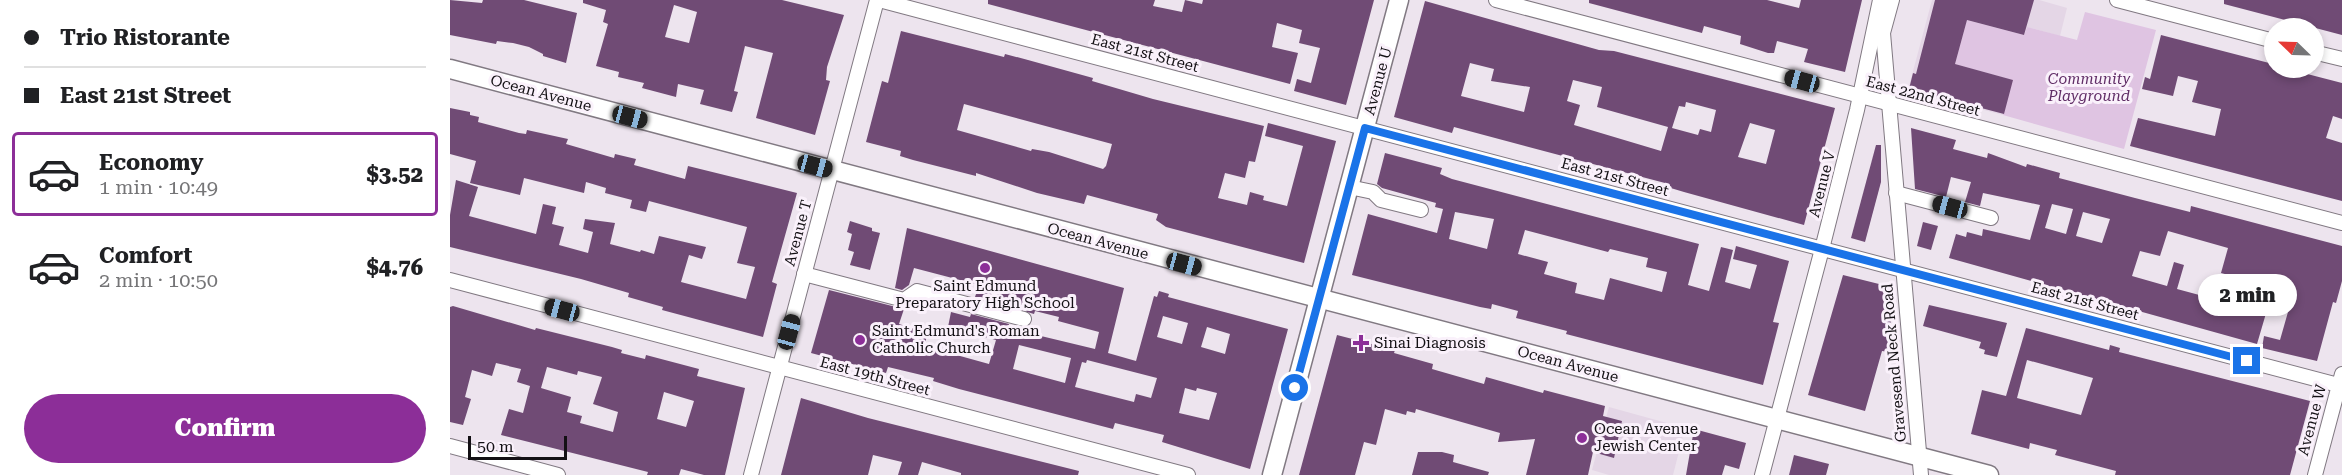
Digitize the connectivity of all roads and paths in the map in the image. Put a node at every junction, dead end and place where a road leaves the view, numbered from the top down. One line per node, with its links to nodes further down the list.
1 (878, 0): 13 (street, East 21st Street); 14 (street, Avenue T)
2 (1399, 0): 13 (main road, Avenue U)
3 (1496, 0): 11 (street, East 22nd Street)
4 (2117, 0): 7 (street)
5 (1884, 1): 6 (street, Avenue V); 11 (street, Avenue V)
6 (1883, 33): 12 (street, Gravesend Neck Road)
7 (2264, 38)
8 (2324, 55): 9 (street)
9 (2342, 59)
10 (450, 69): 14 (main road, Ocean Avenue)
11 (1859, 96): 12 (street, East 22nd Street); 20 (street, Avenue V)
12 (1891, 104): 16 (street, Gravesend Neck Road); 19 (street, East 22nd Street)
13 (1365, 128): 15 (main road, Avenue U); 20 (street, East 21st Street)
14 (831, 171): 22 (street, Avenue T); 24 (main road, Ocean Avenue)
15 (1349, 187): 17 (street); 24 (main road, Avenue U)
16 (1896, 193): 18 (street); 21 (street, Gravesend Neck Road)
17 (1421, 210)
18 (1991, 218)
19 (2342, 223)
20 (1822, 249): 21 (street, East 21st Street); 28 (street, Avenue V)
21 (1902, 270): 27 (street, East 21st Street); 30 (street, Gravesend Neck Road)
22 (804, 274): 25 (street); 26 (street, Avenue T)
23 (450, 280): 26 (street, East 19th Street)
24 (1318, 299): 28 (main road, Ocean Avenue); 34 (main road, Avenue U)
25 (1024, 319)
26 (779, 367): 32 (street, Avenue T); 33 (street, East 19th Street)
27 (2341, 382): 38 (street, Avenue W)
28 (1777, 419): 30 (main road, Ocean Avenue); 35 (street, Avenue V)
29 (450, 446): 31 (street)
30 (1918, 456): 36 (street, Gravesend Neck Road); 37 (main road, Ocean Avenue)
31 (558, 475)
32 (751, 475)
33 (1188, 475)
34 (1272, 475)
35 (1762, 475)
36 (1921, 475)
37 (1989, 475)
38 (2315, 475)

